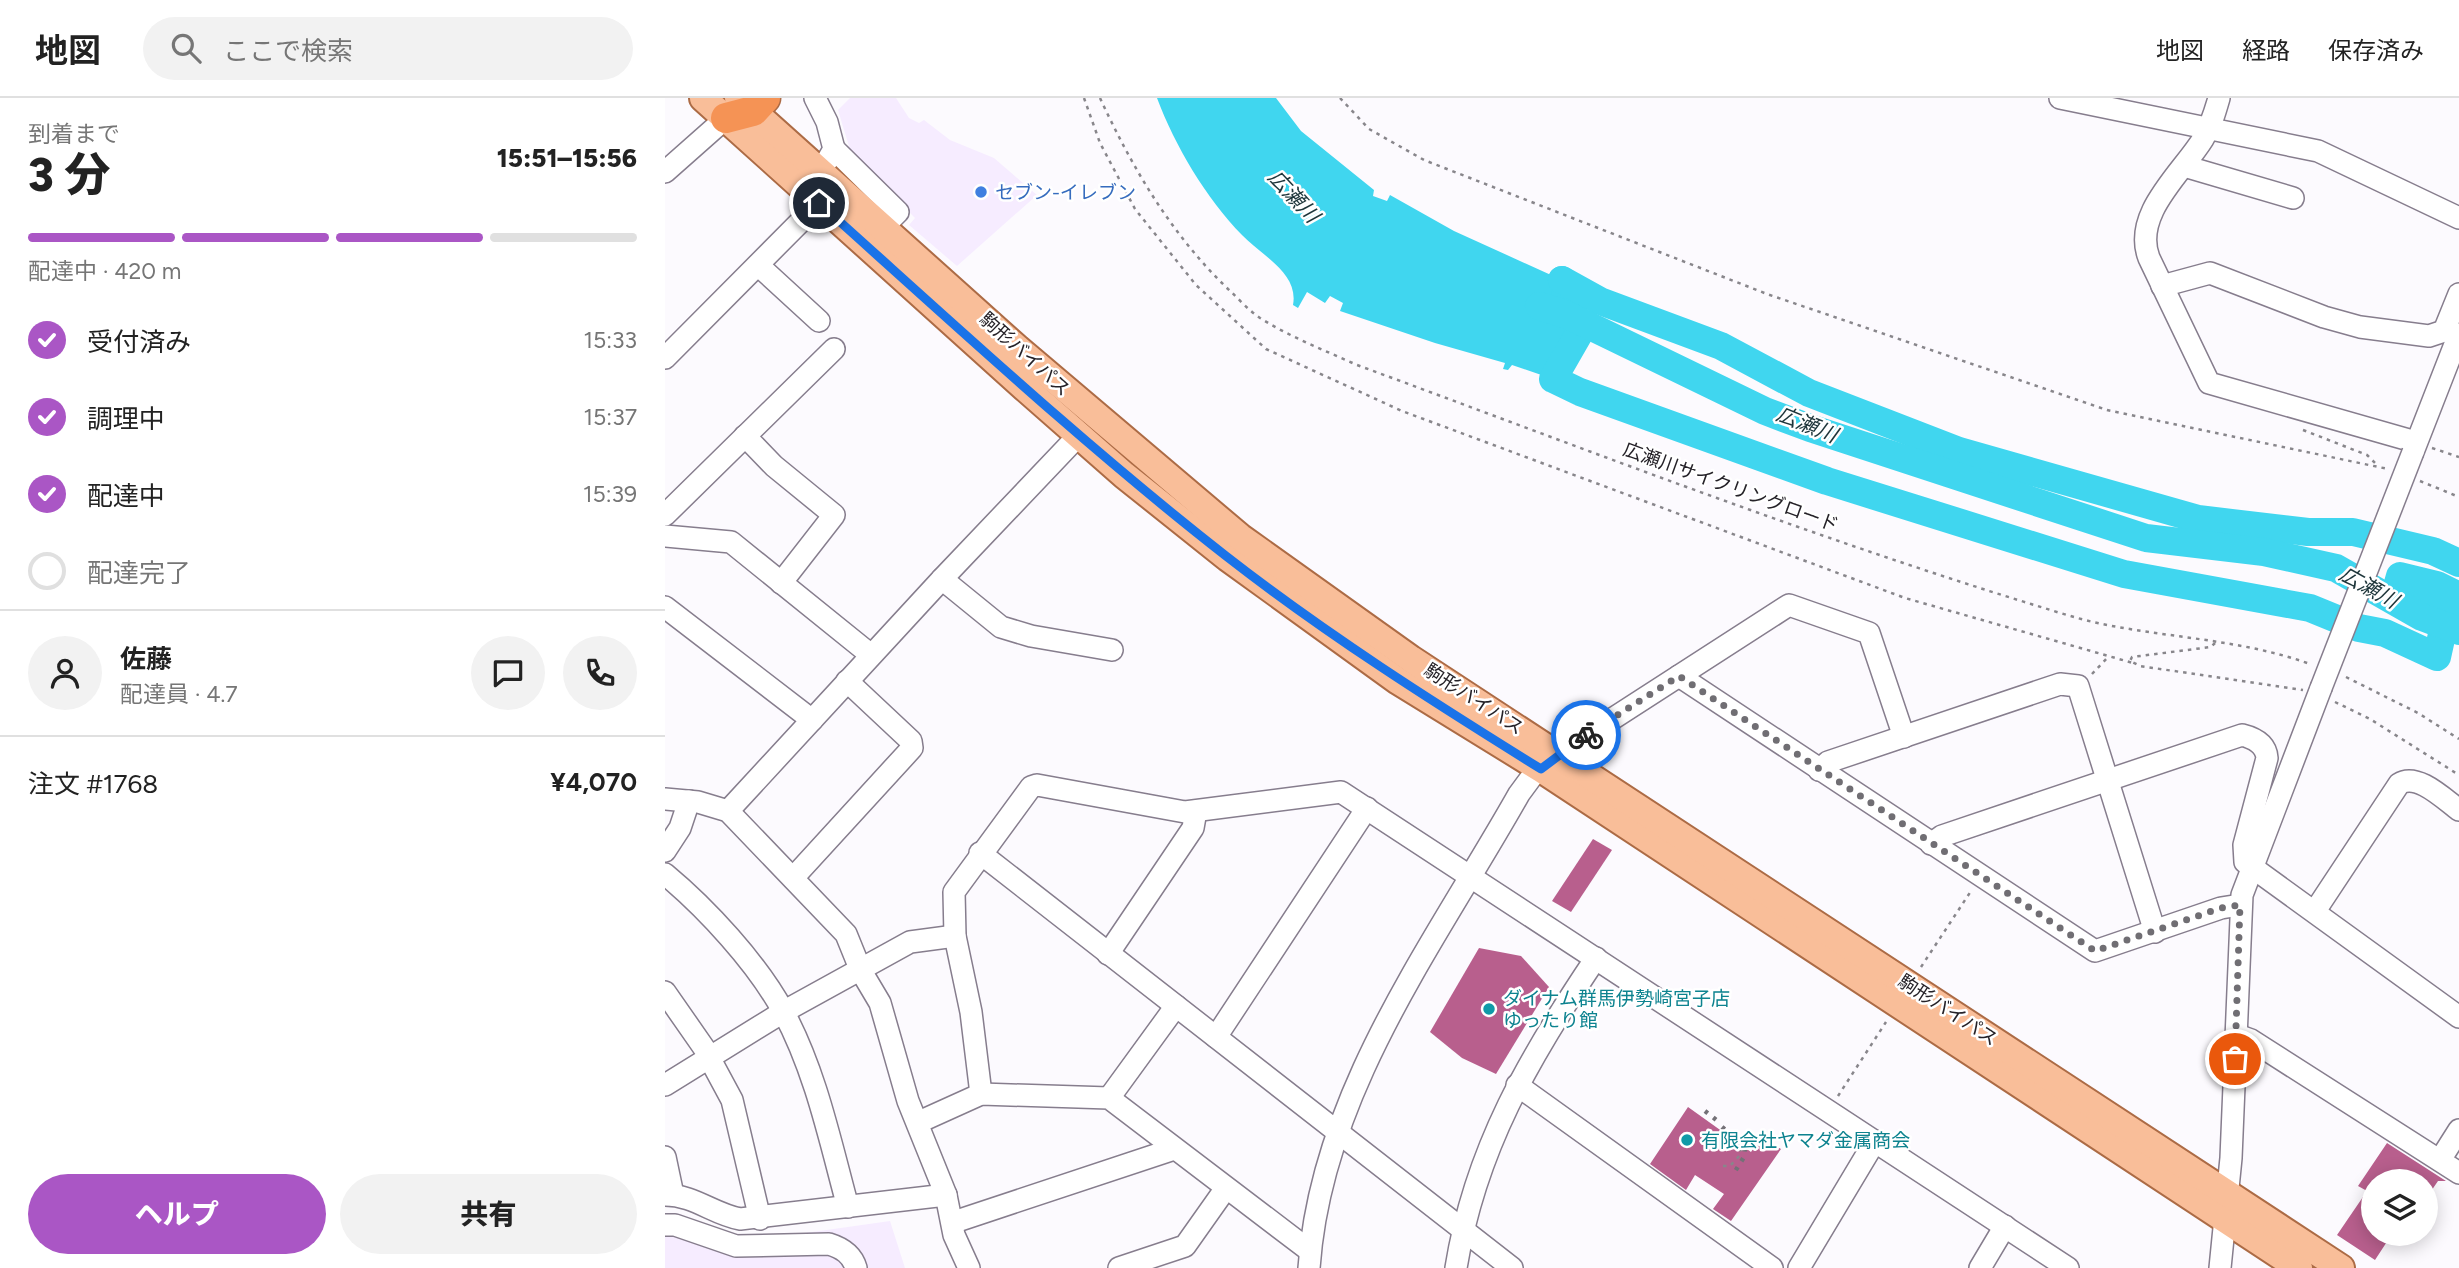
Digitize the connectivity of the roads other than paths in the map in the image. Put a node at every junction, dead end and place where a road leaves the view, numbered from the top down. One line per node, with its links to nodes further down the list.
1 (703, 98): 5 (main road, 駒形バイパス)
2 (815, 98): 7 (street)
3 (2060, 98): 6 (street)
4 (2219, 98): 6 (street)
5 (743, 104): 9 (main road, 駒形バイパス); 10 (street); 12 (main road, 駒形バイパス)
6 (2209, 126): 8 (street); 13 (street)
7 (834, 149): 9 (street); 14 (street)
8 (2184, 166): 11 (street); 16 (street)
9 (818, 171): 14 (main road, 駒形バイパス)
10 (665, 172)
11 (2293, 198)
12 (819, 203): 15 (street); 22 (main road, 駒形バイパス)
13 (2459, 218)
14 (883, 227): 25 (main road, 駒形バイパス)
15 (758, 265): 18 (street); 21 (street)
16 (2162, 286): 17 (street); 24 (street)
17 (2459, 294)
18 (819, 321)
19 (2459, 334): 24 (street)
20 (834, 349): 23 (street)
21 (665, 358)
22 (1079, 435): 25 (main road, 駒形バイパス); 28 (street)
23 (745, 436): 26 (street); 29 (street)
24 (2414, 447): 49 (street, bridge)
25 (1132, 465): 37 (main road, 駒形バイパス)
26 (669, 502)
27 (665, 536): 29 (street)
28 (942, 579): 31 (street); 32 (street)
29 (781, 583): 32 (street)
30 (665, 607): 35 (street)
31 (1112, 650)
32 (871, 655): 34 (street)
33 (1679, 676): 36 (street); 37 (street); 38 (street)
34 (847, 681): 35 (street); 52 (street)
35 (812, 720): 44 (street)
36 (1904, 737): 38 (street); 39 (street)
37 (1549, 762): 51 (street); 61 (main road, 駒形バイパス)
38 (1819, 770): 46 (street)
39 (2108, 780): 46 (street); 49 (street); 55 (street)
40 (665, 794): 41 (street)
41 (689, 801): 44 (street); 47 (street)
42 (1367, 808): 45 (street); 51 (street); 66 (street)
43 (2459, 810): 54 (street)
44 (728, 811): 52 (street)
45 (1196, 811): 48 (street); 57 (street)
46 (1931, 844): 55 (street)
47 (665, 851)
48 (980, 853): 56 (street); 57 (street)
49 (2253, 867): 53 (street); 54 (street)
50 (665, 874): 63 (street)
51 (1472, 877): 58 (street); 74 (street)
52 (793, 878): 59 (street)
53 (2240, 905): 55 (street); 65 (street)
54 (2315, 911): 64 (street)
55 (2155, 932)
56 (955, 936): 59 (street); 70 (street)
57 (1108, 954): 62 (street)
58 (1596, 958): 69 (street); 75 (street)
59 (861, 971): 63 (street); 72 (street)
60 (665, 992): 67 (street)
61 (1904, 994): 81 (main road, 駒形バイパス); 86 (main road, 駒形バイパス)
62 (1176, 1006): 66 (street); 71 (street)
63 (783, 1012): 67 (street); 84 (street)
64 (2459, 1017)
65 (2237, 1035): 78 (street); 81 (street)
66 (1216, 1037): 74 (street)
67 (711, 1059): 68 (street); 85 (street)
68 (665, 1085)
69 (1517, 1085): 90 (street); 97 (street)
70 (981, 1094): 71 (street); 72 (street)
71 (1109, 1098): 76 (street)
72 (919, 1122): 83 (street)
73 (2459, 1130): 78 (street)
74 (1337, 1132): 90 (street); 91 (street)
75 (1874, 1141): 89 (street); 98 (street)
76 (1174, 1149): 80 (street); 87 (street)
77 (665, 1157): 82 (street)
78 (2439, 1160): 79 (street)
79 (2459, 1173)
80 (1226, 1188): 91 (street); 94 (street)
81 (2228, 1194): 86 (street); 103 (main road, 駒形バイパス)
82 (669, 1195): 85 (street)
83 (946, 1195): 84 (street); 87 (street)
84 (848, 1207): 85 (street)
85 (760, 1219)
86 (2226, 1220): 101 (street); 102 (main road, 駒形バイパス)
87 (954, 1222): 93 (street)
88 (665, 1225): 92 (street)
89 (2005, 1226): 99 (street); 100 (street)
90 (1462, 1228): 95 (street); 96 (street)
91 (1310, 1259)
92 (856, 1268)
93 (969, 1268)
94 (1119, 1268)
95 (1456, 1268)
96 (1512, 1268)
97 (1772, 1268)
98 (1799, 1268)
99 (1980, 1268)
100 (2068, 1268)
101 (2220, 1268)
102 (2299, 1268)
103 (2341, 1268)

